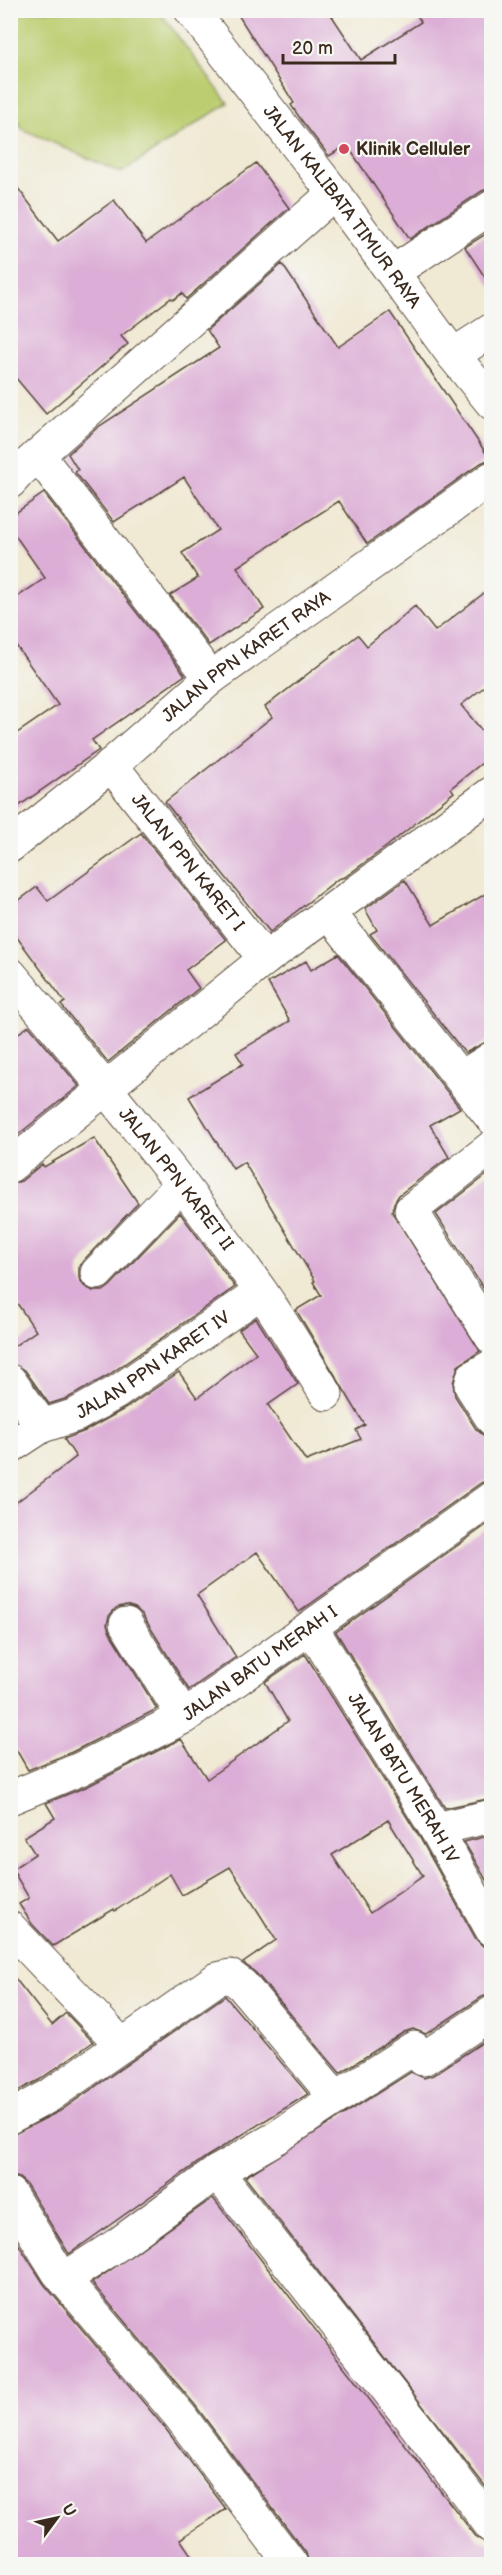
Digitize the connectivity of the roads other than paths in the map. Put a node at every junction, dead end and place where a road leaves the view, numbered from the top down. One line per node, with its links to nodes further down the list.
1 (191, 10): 2 (street, JALAN KALIBATA TIMUR RAYA)
2 (334, 193): 4 (street, JALAN KALIBATA TIMUR RAYA); 8 (street)
3 (492, 207): 4 (street)
4 (393, 272): 6 (street, JALAN KALIBATA TIMUR RAYA)
5 (492, 330): 6 (street)
6 (453, 355): 7 (street, JALAN KALIBATA TIMUR RAYA)
7 (492, 403)
8 (20, 465): 10 (street)
9 (492, 478): 10 (street, JALAN PPN KARET RAYA)
10 (211, 678): 11 (street, JALAN PPN KARET RAYA)
11 (111, 765): 13 (street, JALAN PPN KARET RAYA); 15 (street, JALAN PPN KARET I)
12 (492, 793): 14 (street)
13 (10, 846)
14 (330, 914): 15 (street); 18 (street)
15 (265, 959): 19 (street)
16 (10, 974): 19 (street, JALAN PPN KARET II)
17 (492, 1058): 18 (street)
18 (461, 1078): 20 (street)
19 (106, 1087): 22 (street); 23 (street, JALAN PPN KARET II)
20 (492, 1118)
21 (492, 1147): 26 (street)
22 (10, 1166)
23 (182, 1184): 24 (street); 25 (street, JALAN PPN KARET II)
24 (97, 1273)
25 (261, 1292): 29 (street, JALAN PPN KARET II); 31 (street, JALAN PPN KARET IV)
26 (492, 1338)
27 (492, 1366): 30 (street)
28 (10, 1381): 31 (street)
29 (326, 1394)
30 (492, 1419)
31 (42, 1426): 32 (street, JALAN PPN KARET IV)
32 (10, 1447)
33 (492, 1498): 35 (street, JALAN BATU MERAH I)
34 (126, 1624): 36 (street)
35 (311, 1627): 36 (street, JALAN BATU MERAH I); 39 (street, JALAN BATU MERAH IV)
36 (184, 1718): 37 (street, JALAN BATU MERAH I)
37 (10, 1798)
38 (492, 1816): 39 (street)
39 (436, 1829): 41 (street, JALAN BATU MERAH IV)
40 (10, 1928): 43 (street)
41 (492, 1930)
42 (492, 2013): 44 (street)
43 (122, 2045): 44 (street); 45 (street)
44 (336, 2098): 46 (street)
45 (10, 2117)
46 (217, 2172): 48 (street); 49 (street)
47 (10, 2194): 48 (street)
48 (64, 2279): 50 (street)
49 (492, 2527)
50 (291, 2565)

